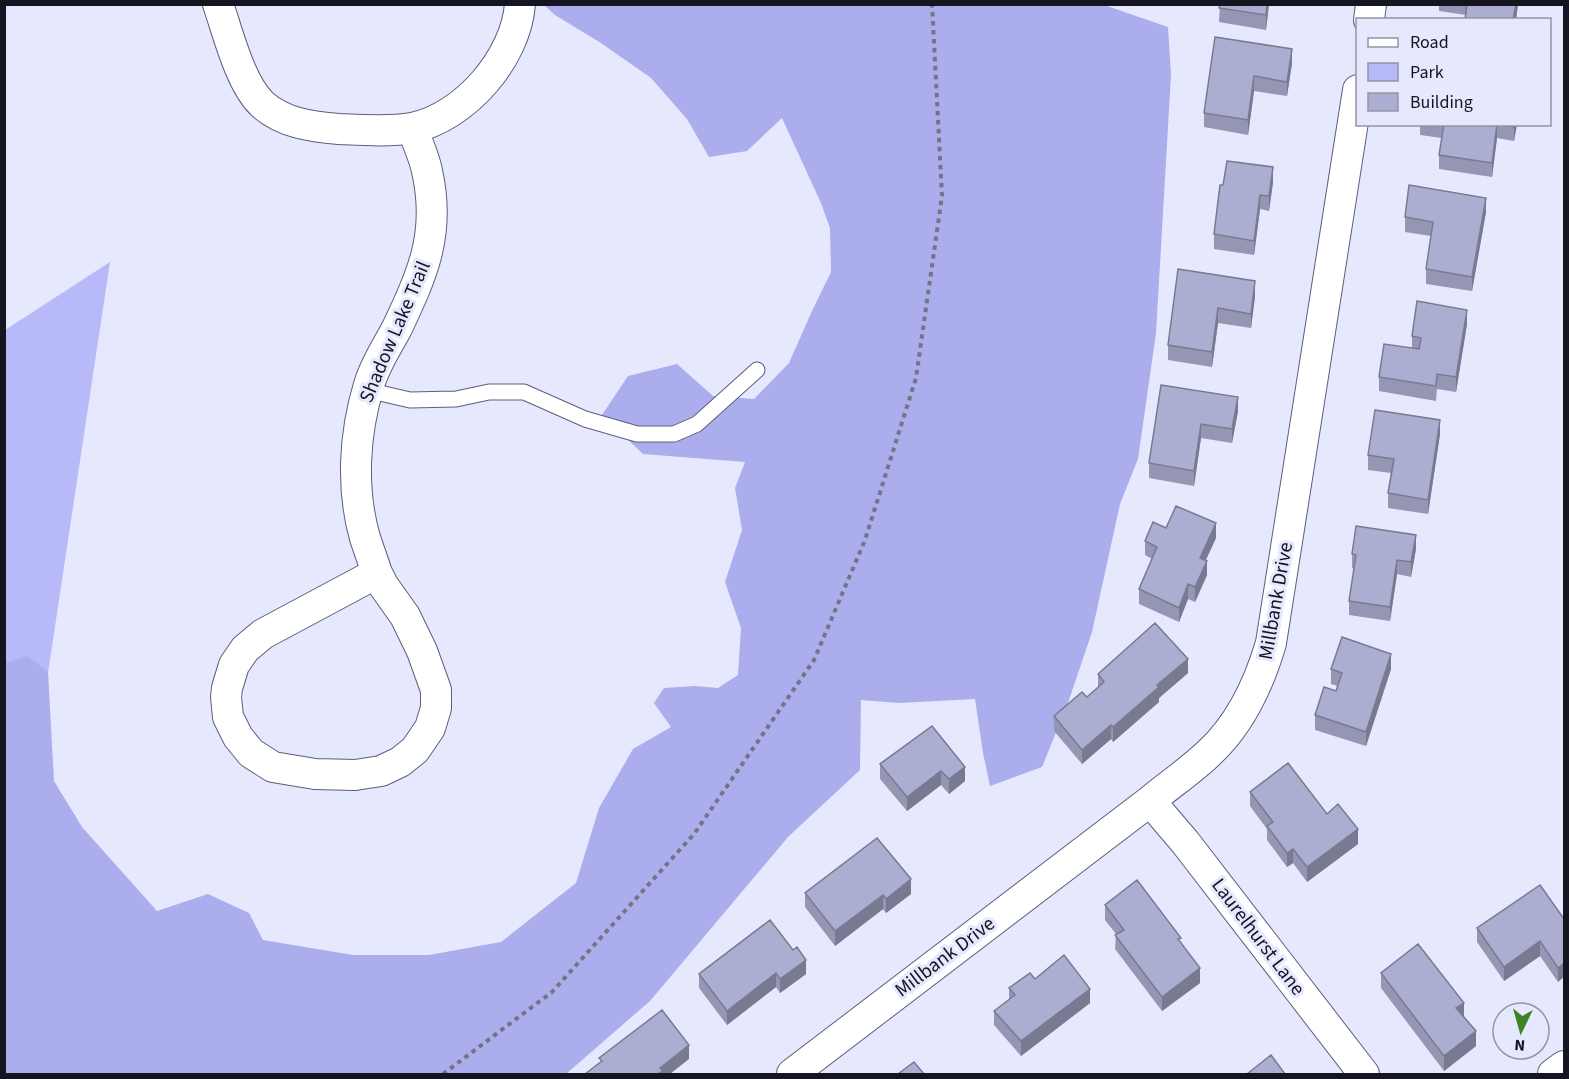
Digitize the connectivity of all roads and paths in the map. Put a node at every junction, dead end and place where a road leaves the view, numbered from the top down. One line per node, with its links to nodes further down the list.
1 (218, 4): 5 (street)
2 (520, 4): 5 (street)
3 (932, 4): 11 (path)
4 (1356, 103): 9 (street, Millbank Drive)
5 (412, 128): 7 (street, Shadow Lake Trail)
6 (757, 370): 7 (lane)
7 (367, 390): 8 (street, Shadow Lake Trail)
8 (377, 573): 8 (street, Shadow Lake Trail)
9 (1150, 801): 12 (street, Millbank Drive); 13 (street, Laurelhurst Lane)
10 (1564, 1066): 14 (street)
11 (443, 1074)
12 (792, 1074)
13 (1364, 1074)
14 (1553, 1074)

